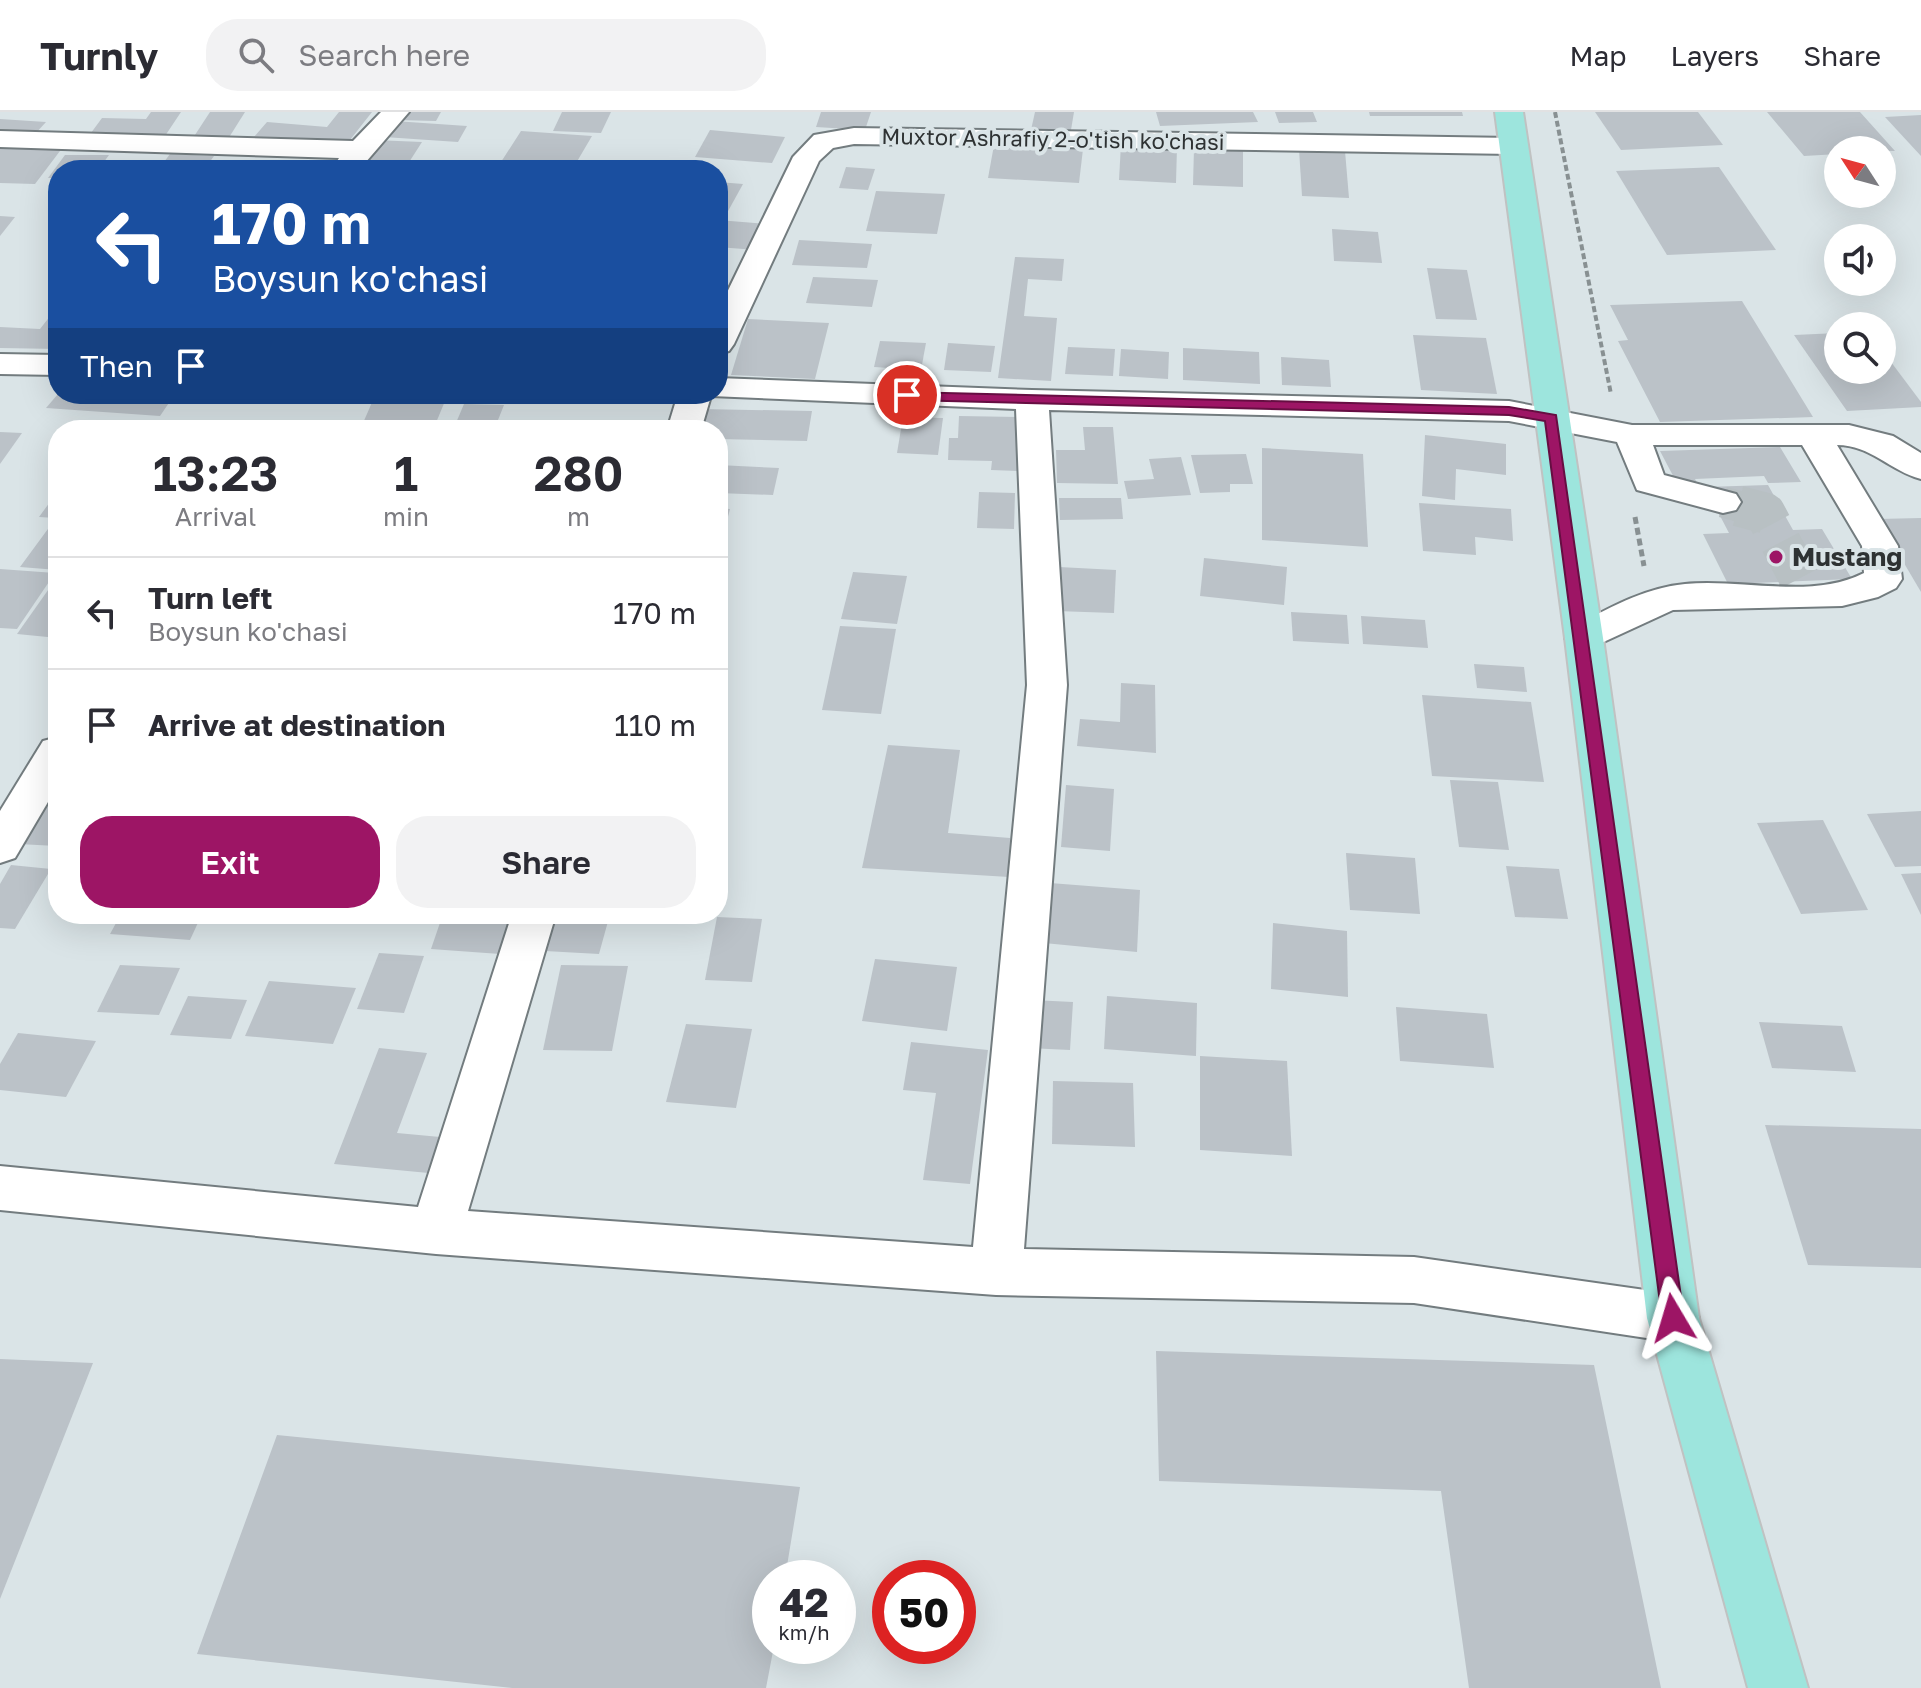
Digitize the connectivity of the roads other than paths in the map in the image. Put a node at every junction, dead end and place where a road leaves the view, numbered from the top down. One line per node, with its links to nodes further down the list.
1 (395, 112): 4 (street)
2 (1511, 129): 5 (street, Muxtor Ashrafiy 2-o'tish ko'chasi); 10 (main road)
3 (0, 139): 4 (street)
4 (351, 160)
5 (728, 323)
6 (48, 367): 7 (street)
7 (6, 373)
8 (728, 388): 9 (street)
9 (1032, 400): 10 (street); 21 (street)
10 (1551, 418): 11 (street); 15 (main road)
11 (1625, 433): 12 (street); 14 (street)
12 (1812, 433): 13 (street); 15 (street)
13 (1921, 468)
14 (1723, 502)
15 (1584, 638): 22 (main road)
16 (48, 766): 17 (street)
17 (0, 847)
18 (531, 924): 20 (street)
19 (0, 1188): 20 (street)
20 (436, 1231): 21 (street)
21 (996, 1272): 22 (street)
22 (1673, 1318): 23 (main road)
23 (1778, 1688)

